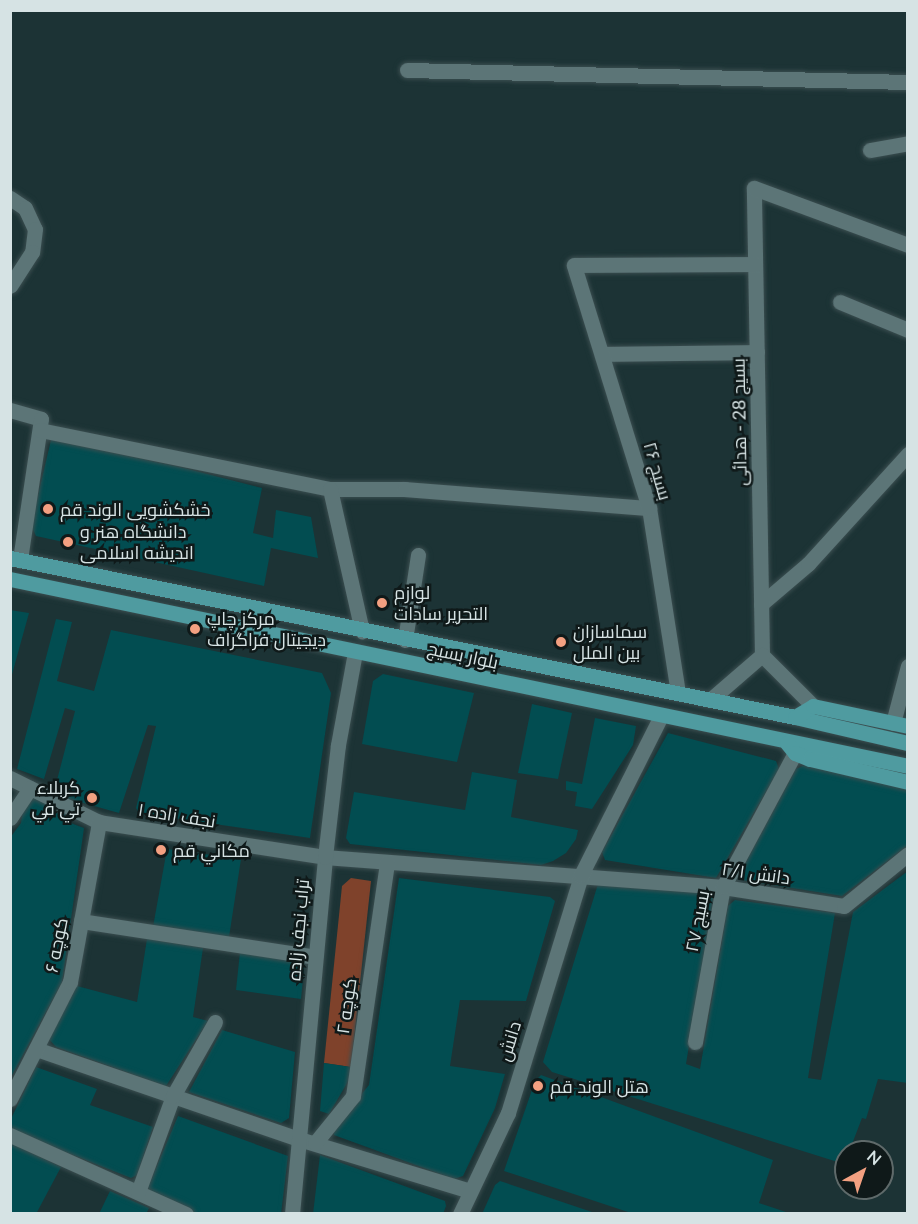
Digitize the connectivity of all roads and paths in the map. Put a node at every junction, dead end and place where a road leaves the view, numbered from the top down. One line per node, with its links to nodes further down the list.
1 (407, 70): 2 (street)
2 (908, 82)
3 (908, 144): 4 (street)
4 (870, 150)
5 (10, 198): 8 (street)
6 (908, 245): 7 (street, بسیج 28 - هدائی)
7 (755, 264): 11 (street, بسیج 28 - هدائی); 12 (street, بسیج ۲۶)
8 (10, 286)
9 (840, 302): 10 (street)
10 (908, 330)
11 (757, 352): 12 (street); 21 (street, بسیج 28 - هدائی)
12 (602, 354): 17 (street, بسیج ۲۶)
13 (10, 410): 14 (street)
14 (40, 430): 16 (street); 19 (street)
15 (908, 454): 21 (street)
16 (330, 489): 17 (street); 22 (street)
17 (649, 508): 27 (street, بسیج ۲۶)
18 (418, 555): 23 (street)
19 (15, 559): 22 (main road, بلوار بسیج)
20 (10, 579): 24 (main road, بلوار بسیج)
21 (761, 604): 25 (street, بسیج 28 - هدائی)
22 (362, 631): 23 (main road, بلوار بسیج)
23 (405, 640): 27 (main road, بلوار بسیج)
24 (355, 652): 30 (main road, بلوار بسیج); 42 (street, تراب نجف زاده)
25 (762, 655): 28 (street); 29 (street)
26 (908, 666): 32 (street)
27 (678, 693): 28 (main road, بلوار بسیج)
28 (710, 700): 31 (main road, بلوار بسیج)
29 (813, 706): 31 (main road); 32 (main road)
30 (661, 716): 34 (main road, بلوار بسیج); 45 (street, دانش)
31 (795, 717): 33 (main road, بلوار بسیج)
32 (900, 724)
33 (908, 743)
34 (791, 748): 35 (main road, بلوار بسیج); 37 (main road); 46 (street, بسیج ۲۷)
35 (908, 766)
36 (10, 778): 38 (street, نجف زاده ۱)
37 (908, 782)
38 (30, 788): 39 (street); 40 (street, نجف زاده ۱)
39 (10, 818)
40 (99, 822): 42 (street, نجف زاده ۱); 47 (street, کوچه ۶)
41 (908, 854): 46 (street, دانش ۲/۱)
42 (325, 857): 43 (street, نجف زاده ۱); 48 (street, تراب نجف زاده)
43 (387, 862): 44 (street, نجف زاده ۱); 56 (street, کوچه ۲)
44 (441, 868): 45 (street, دانش ۲/۱)
45 (581, 875): 46 (street, دانش ۲/۱); 57 (street, دانش)
46 (723, 887): 50 (street, بسیج ۲۷)
47 (81, 921): 48 (street); 51 (street, کوچه ۶)
48 (315, 957): 55 (street, تراب نجف زاده)
49 (215, 1022): 52 (street)
50 (695, 1042)
51 (36, 1048): 52 (street); 53 (street, کوچه ۶)
52 (173, 1096): 55 (street); 58 (street)
53 (10, 1099)
54 (10, 1135): 58 (street)
55 (299, 1139): 56 (street); 60 (street, تراب نجف زاده)
56 (315, 1143): 57 (street)
57 (470, 1191): 61 (street, دانش)
58 (138, 1192): 59 (street)
59 (186, 1214)
60 (292, 1214)
61 (460, 1214)

